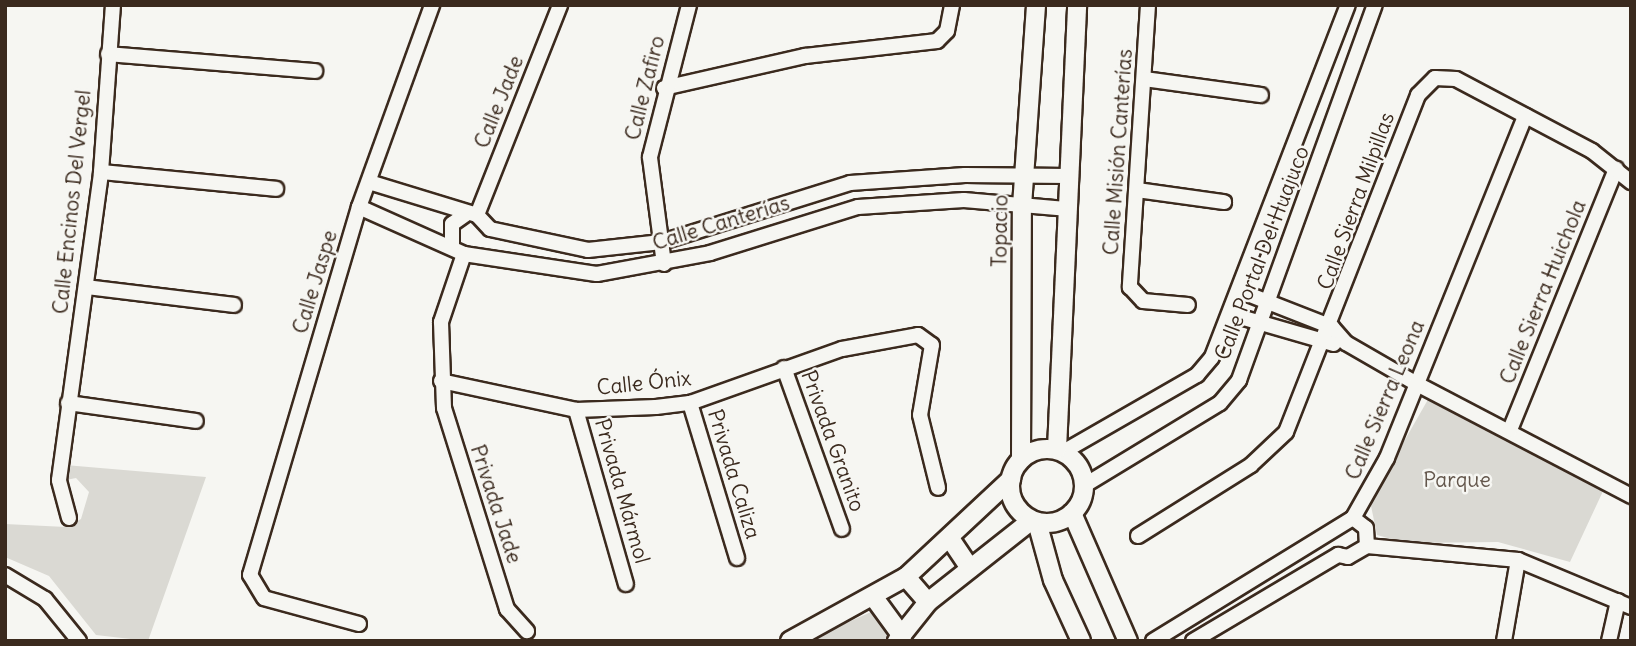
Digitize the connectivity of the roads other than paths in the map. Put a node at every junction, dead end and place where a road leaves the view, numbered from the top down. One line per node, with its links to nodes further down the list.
1 (113, 5): 11 (street, Calle Encinos Del Vergel)
2 (432, 5): 22 (street, Calle Jaspe)
3 (560, 5): 31 (street, Calle Jade)
4 (689, 5): 14 (street, Calle Zafiro)
5 (952, 5): 14 (street)
6 (1036, 5): 20 (street, Topacio)
7 (1077, 5): 21 (street)
8 (1148, 5): 13 (street, Calle Misión Canterías)
9 (1348, 5): 38 (street, Calle Portal Del Huajuco)
10 (1375, 5): 39 (street, Calle Portal Del Huajuco)
11 (108, 54): 12 (street); 18 (street, Calle Encinos Del Vergel)
12 (315, 71)
13 (1144, 79): 15 (street); 25 (street, Calle Misión Canterías)
14 (664, 88): 33 (street, Calle Zafiro)
15 (1261, 95)
16 (1525, 116): 17 (street); 44 (street, Calle Sierra Milpillas); 49 (street, Calle Sierra Leona)
17 (1616, 169): 23 (street); 54 (street, Calle Sierra Huichola)
18 (101, 172): 24 (street); 37 (street, Calle Encinos Del Vergel)
19 (965, 175): 20 (street, Calle Canterías); 26 (street); 33 (street, Calle Canterías)
20 (1025, 175): 21 (street, Calle Canterías); 29 (street, Topacio)
21 (1068, 176): 30 (street)
22 (369, 181): 28 (street, Calle Jaspe); 31 (street)
23 (1631, 183)
24 (276, 189)
25 (1137, 190): 27 (street); 41 (street, Calle Misión Canterías)
26 (964, 200): 29 (street, Calle Canterías); 36 (street, Calle Canterías)
27 (1224, 202)
28 (359, 206): 34 (street, Calle Canterías); 81 (street, Calle Jaspe)
29 (1022, 206): 30 (street, Calle Canterías); 56 (street, Topacio)
30 (1066, 209): 55 (street)
31 (471, 215): 32 (street); 34 (street, Calle Jade)
32 (490, 229): 33 (street, Calle Canterías); 35 (street)
33 (662, 242): 36 (street, Calle Zafiro)
34 (458, 249): 35 (street, Calle Canterías); 48 (street, Calle Jade)
35 (480, 252): 36 (street, Calle Canterías)
36 (664, 264)
37 (86, 287): 40 (street); 50 (street, Calle Encinos Del Vergel)
38 (1240, 291): 39 (street); 42 (street, Calle Portal Del Huajuco)
39 (1270, 304): 43 (street, Calle Portal Del Huajuco); 44 (street)
40 (234, 305)
41 (1188, 305)
42 (1230, 314): 43 (street); 55 (street, Calle Portal Del Huajuco)
43 (1262, 324): 46 (street); 58 (street, Calle Portal Del Huajuco)
44 (1332, 327): 45 (street); 46 (street, Calle Sierra Milpillas)
45 (1346, 343): 46 (street); 49 (street)
46 (1326, 344): 67 (street, Calle Sierra Milpillas)
47 (784, 368): 51 (street, Calle Ónix); 59 (street, Calle Ónix); 65 (street, Privada Granito)
48 (441, 381): 52 (street, Calle Ónix); 82 (street, Privada Jade)
49 (1417, 384): 54 (street); 63 (street, Calle Sierra Leona)
50 (68, 403): 53 (street); 62 (street, Calle Encinos Del Vergel)
51 (690, 403): 52 (street, Calle Ónix); 71 (street, Privada Caliza)
52 (576, 410): 76 (street, Privada Mármol)
53 (197, 421)
54 (1510, 430): 60 (street)
55 (1060, 451): 56 (street); 58 (street)
56 (1021, 459): 57 (street)
57 (1010, 479): 64 (street); 68 (street)
58 (1085, 485): 61 (street)
59 (938, 488)
60 (1631, 496)
61 (1072, 513): 64 (street); 88 (street)
62 (69, 518)
63 (1353, 518): 66 (street); 69 (street)
64 (1034, 521): 73 (street); 87 (street)
65 (842, 529)
66 (1328, 534): 70 (street); 80 (street)
67 (1138, 536)
68 (951, 540): 73 (street); 75 (street)
69 (1367, 546): 70 (street); 72 (street)
70 (1338, 555): 84 (street)
71 (737, 558)
72 (1518, 560): 79 (street); 90 (street)
73 (970, 568): 78 (street)
74 (5, 575): 85 (street)
75 (906, 577): 77 (street); 78 (street)
76 (626, 584)
77 (875, 600): 83 (street); 86 (street)
78 (928, 602): 83 (street)
79 (1624, 604): 91 (street)
80 (1188, 620): 84 (street); 89 (street)
81 (359, 624)
82 (527, 631)
83 (900, 638)
84 (1195, 639)
85 (79, 641)
86 (790, 641)
87 (1081, 641)
88 (1128, 641)
89 (1153, 641)
90 (1504, 641)
91 (1609, 641)

